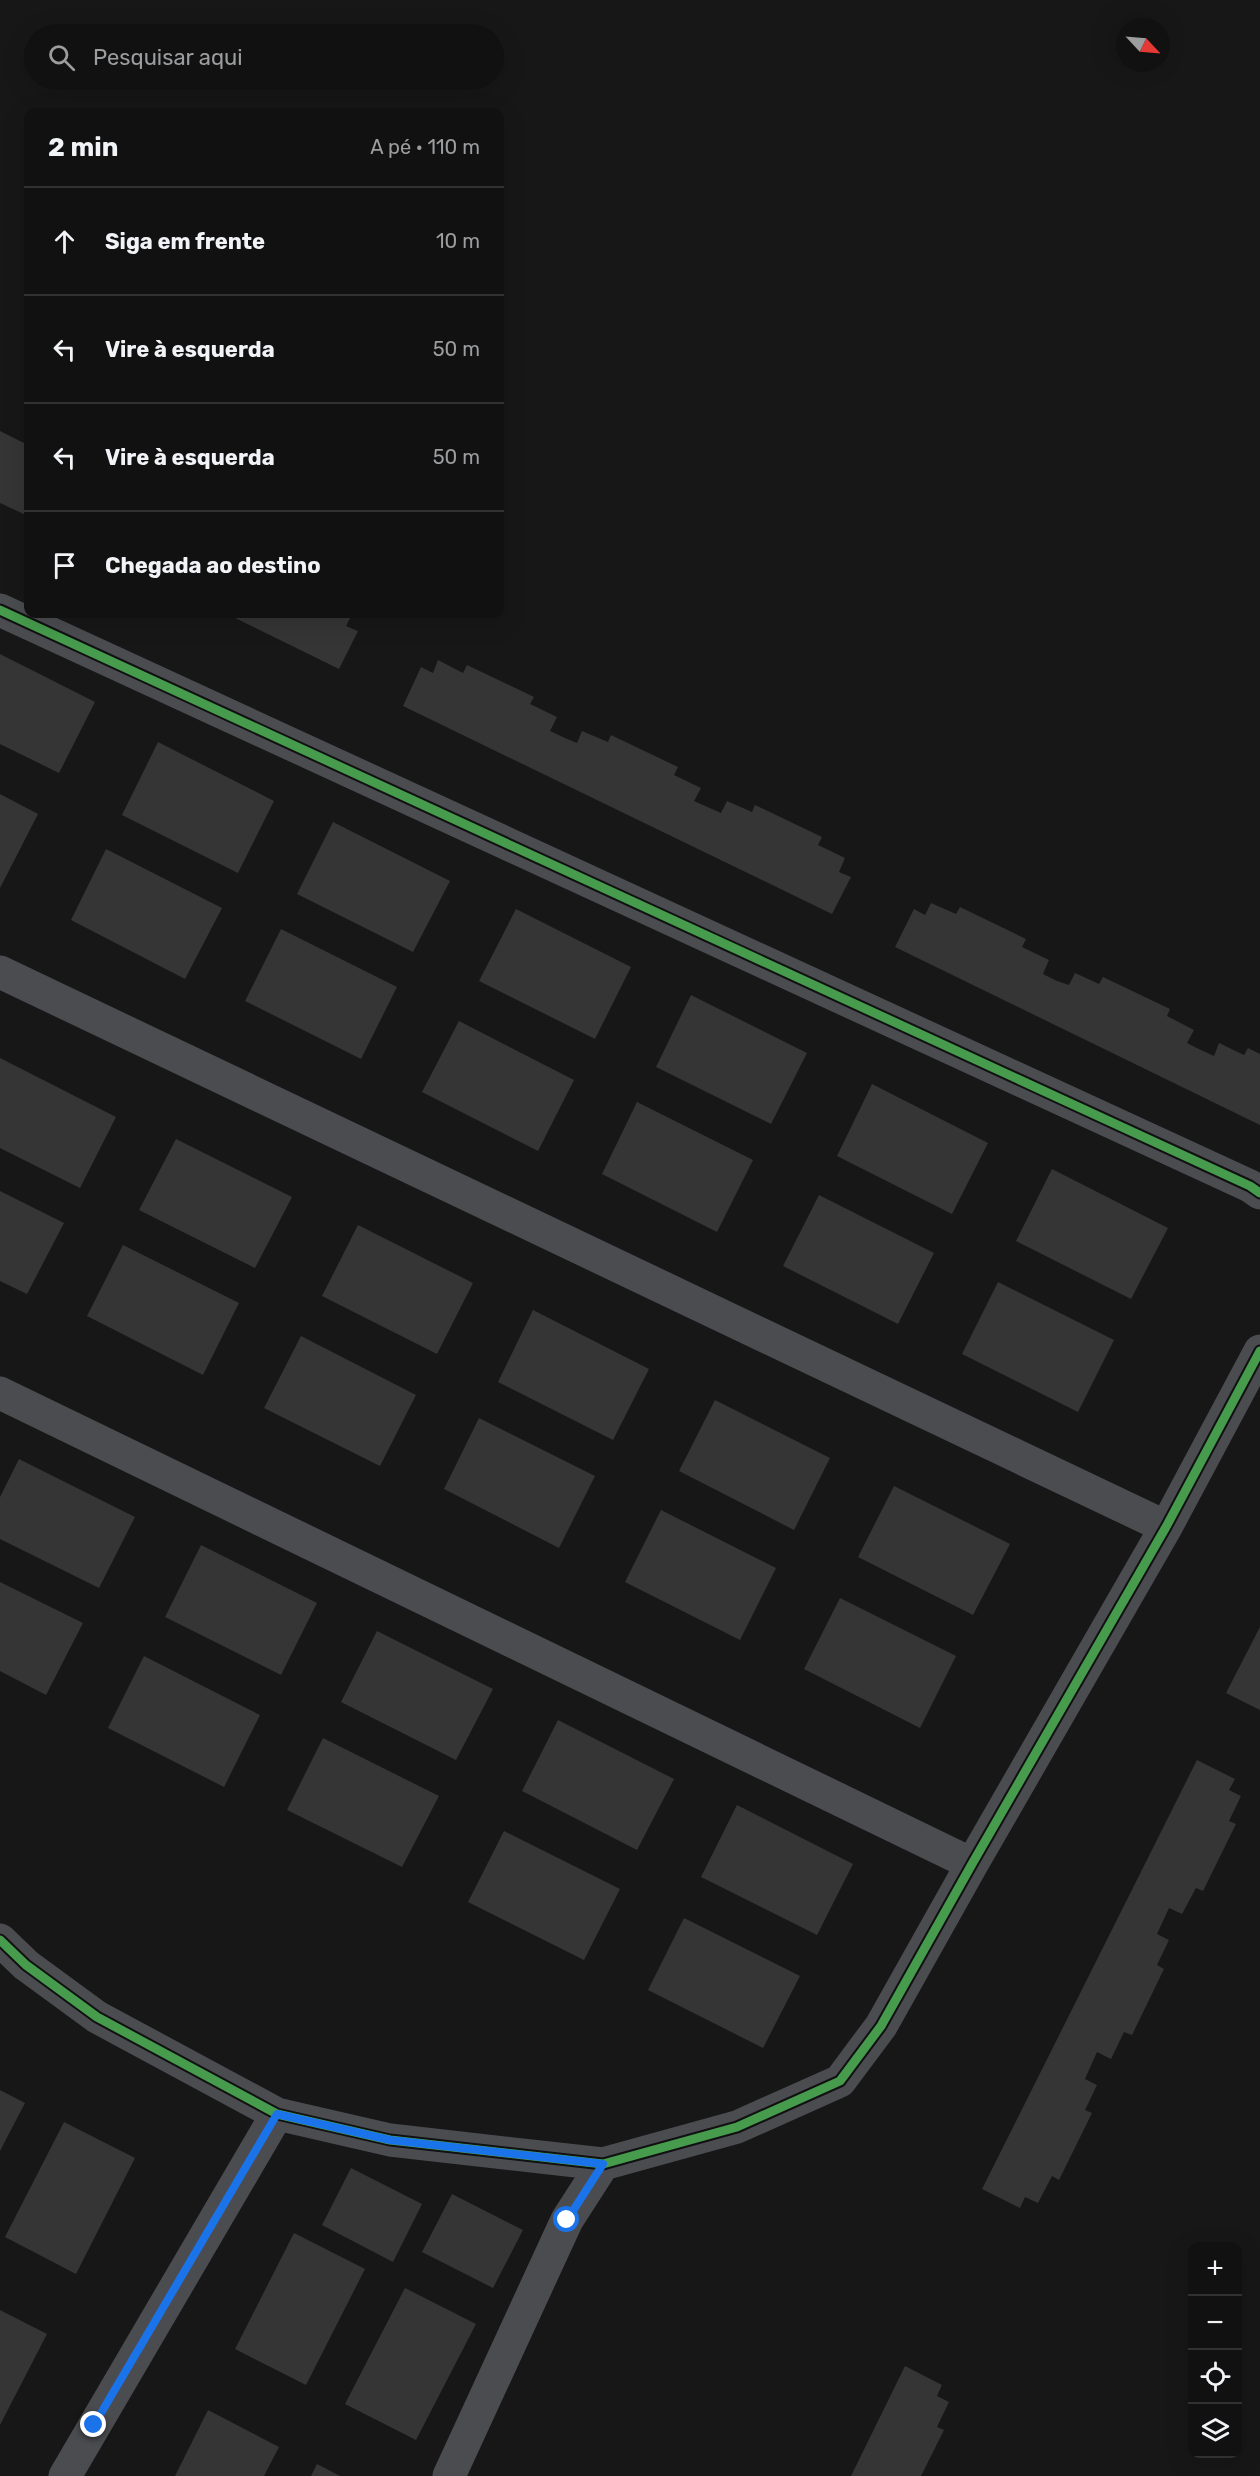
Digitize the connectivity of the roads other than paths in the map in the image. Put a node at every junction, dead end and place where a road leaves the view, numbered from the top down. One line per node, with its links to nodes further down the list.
1 (0, 610): 3 (street)
2 (0, 972): 6 (street)
3 (1260, 1193)
4 (1260, 1351): 6 (street)
5 (0, 1393): 7 (street)
6 (1166, 1527): 7 (street)
7 (972, 1864): 10 (street)
8 (0, 1940): 9 (street)
9 (277, 2114): 10 (street); 11 (street)
10 (603, 2164): 12 (street)
11 (65, 2476)
12 (449, 2476)

